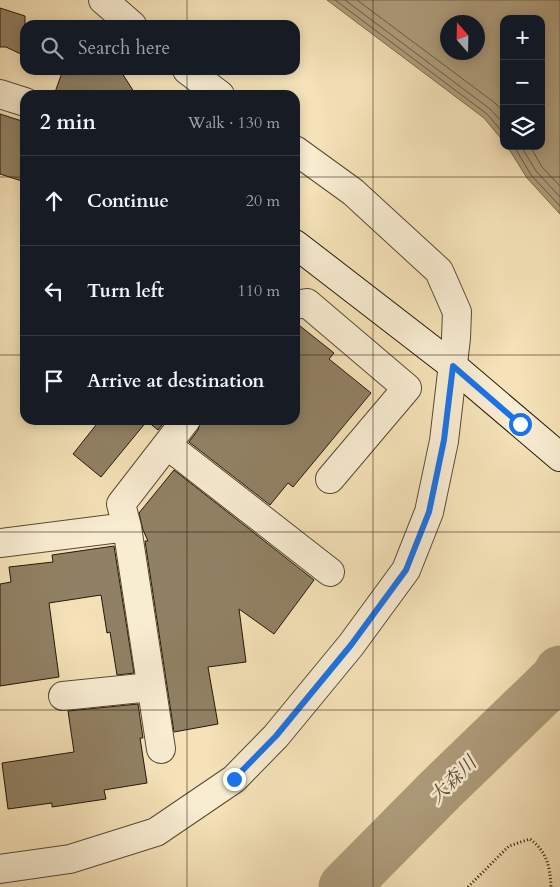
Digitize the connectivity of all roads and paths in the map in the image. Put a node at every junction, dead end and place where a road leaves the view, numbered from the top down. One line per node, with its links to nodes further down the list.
1 (103, 0): 2 (street)
2 (126, 20)
3 (194, 75): 4 (street)
4 (213, 90)
5 (0, 94): 6 (street)
6 (20, 100)
7 (300, 154): 10 (street)
8 (300, 248): 10 (street)
9 (300, 304): 14 (street)
10 (453, 366): 13 (street); 21 (street)
11 (182, 425): 12 (street)
12 (167, 445): 15 (street); 17 (street)
13 (560, 457)
14 (330, 479)
15 (127, 527): 16 (street); 18 (street)
16 (0, 543)
17 (330, 572)
18 (151, 687): 19 (street); 20 (street)
19 (62, 696)
20 (161, 749)
21 (0, 868)
22 (468, 887): 23 (path)
23 (551, 887)

